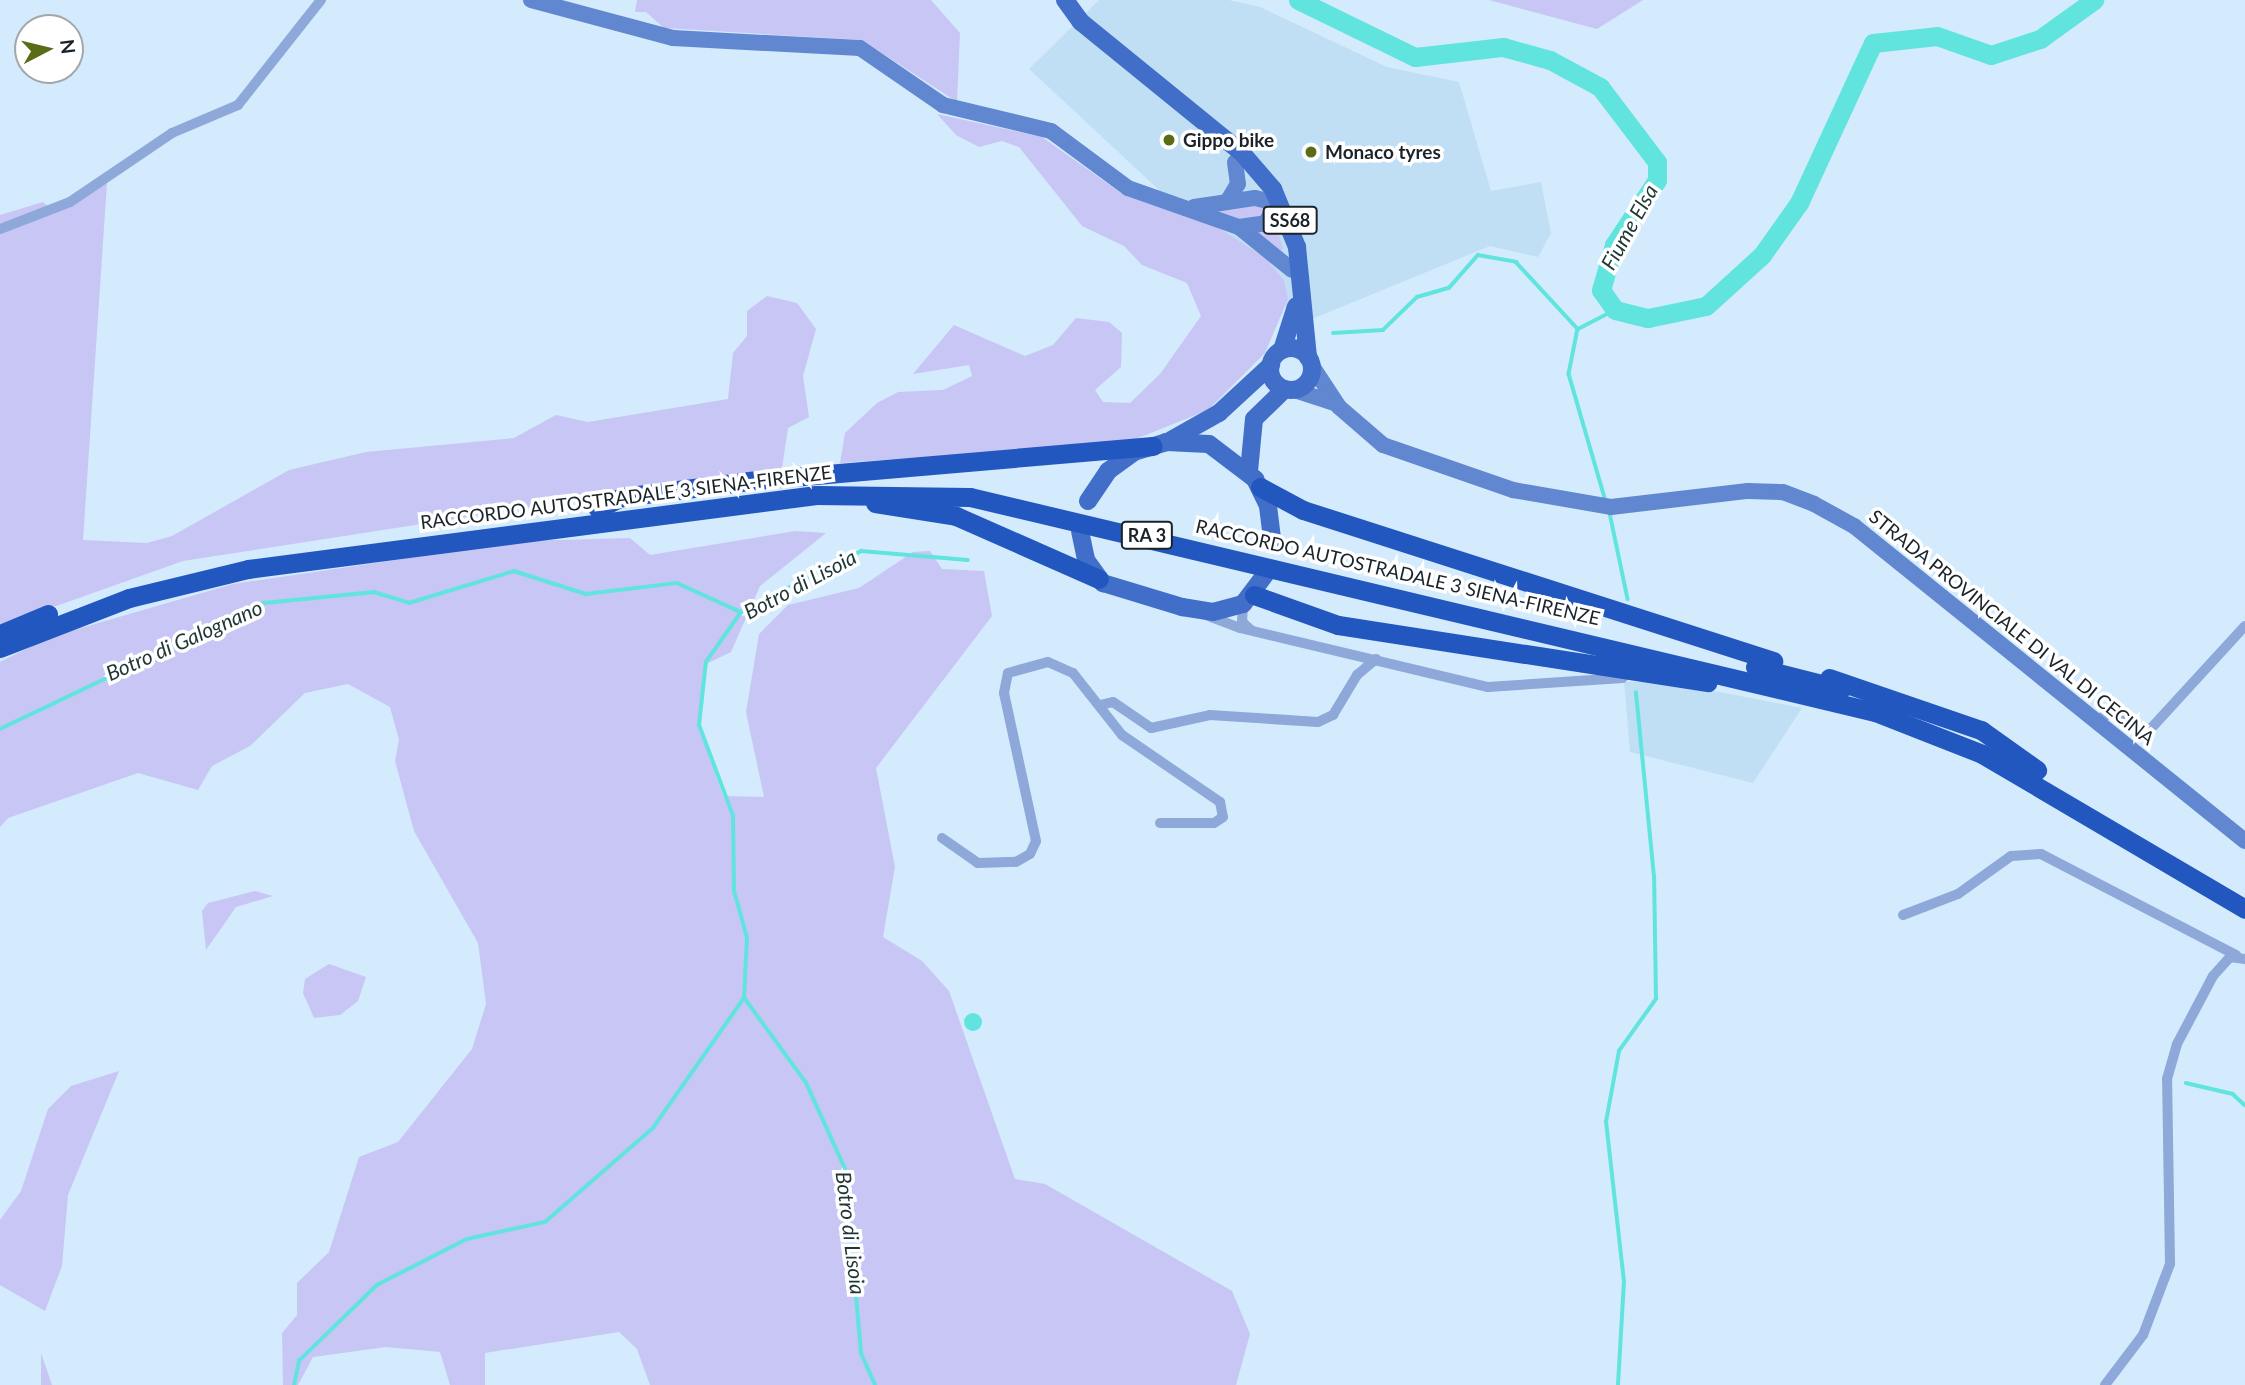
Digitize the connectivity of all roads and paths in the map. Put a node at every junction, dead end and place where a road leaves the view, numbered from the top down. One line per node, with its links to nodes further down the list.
1 (321, 0): 9 (street)
2 (531, 0): 7 (main road)
3 (1065, 0): 4 (main road, SS68)
4 (1243, 161): 5 (main road); 6 (main road, SS68); 10 (main road, SS68)
5 (1227, 202): 6 (main road); 7 (main road)
6 (1273, 205): 8 (main road); 10 (main road, SS68)
7 (1190, 207): 8 (main road)
8 (1238, 227): 10 (main road)
9 (0, 229)
10 (1296, 268): 11 (main road, SS68); 12 (main road, SS68)
11 (1282, 350): 12 (main road); 13 (main road, SS68)
12 (1310, 362): 14 (main road); 15 (main road, STRADA PROVINCIALE DI VAL DI CECINA)
13 (1271, 365): 14 (main road); 16 (main road)
14 (1289, 390): 15 (main road, STRADA PROVINCIALE DI VAL DI CECINA); 17 (main road)
15 (1339, 407): 34 (main road, STRADA PROVINCIALE DI VAL DI CECINA)
16 (1160, 444): 17 (main road); 18 (main road); 19 (highway)
17 (1255, 479): 22 (main road); 35 (highway)
18 (1088, 501)
19 (598, 509): 29 (highway, RACCORDO AUTOSTRADALE 3 SIENA-FIRENZE / RA 3); 35 (highway, RACCORDO AUTOSTRADALE 3 SIENA-FIRENZE / RA 3)
20 (540, 530): 24 (highway); 30 (highway, RACCORDO AUTOSTRADALE 3 SIENA-FIRENZE / RA 3); 37 (highway, RACCORDO AUTOSTRADALE 3 SIENA-FIRENZE / RA 3)
21 (1080, 531): 24 (main road)
22 (1273, 544)
23 (1266, 574): 25 (main road)
24 (1099, 579): 26 (main road)
25 (1248, 599): 26 (main road); 28 (street); 37 (highway)
26 (1198, 611): 28 (street)
27 (2245, 626): 34 (street)
28 (1251, 630): 31 (street)
29 (0, 634)
30 (0, 648)
31 (1376, 659): 32 (street); 33 (street)
32 (1623, 678)
33 (1100, 705): 36 (street); 38 (street)
34 (2095, 721): 39 (main road, STRADA PROVINCIALE DI VAL DI CECINA)
35 (2036, 770): 40 (highway, RACCORDO AUTOSTRADALE 3 SIENA-FIRENZE / RA 3)
36 (1160, 823)
37 (2113, 832): 41 (highway, RACCORDO AUTOSTRADALE 3 SIENA-FIRENZE / RA 3)
38 (942, 838)
39 (2245, 841)
40 (2245, 896)
41 (2245, 909)
42 (1903, 915): 43 (street)
43 (2241, 957): 44 (street)
44 (2105, 1385)

